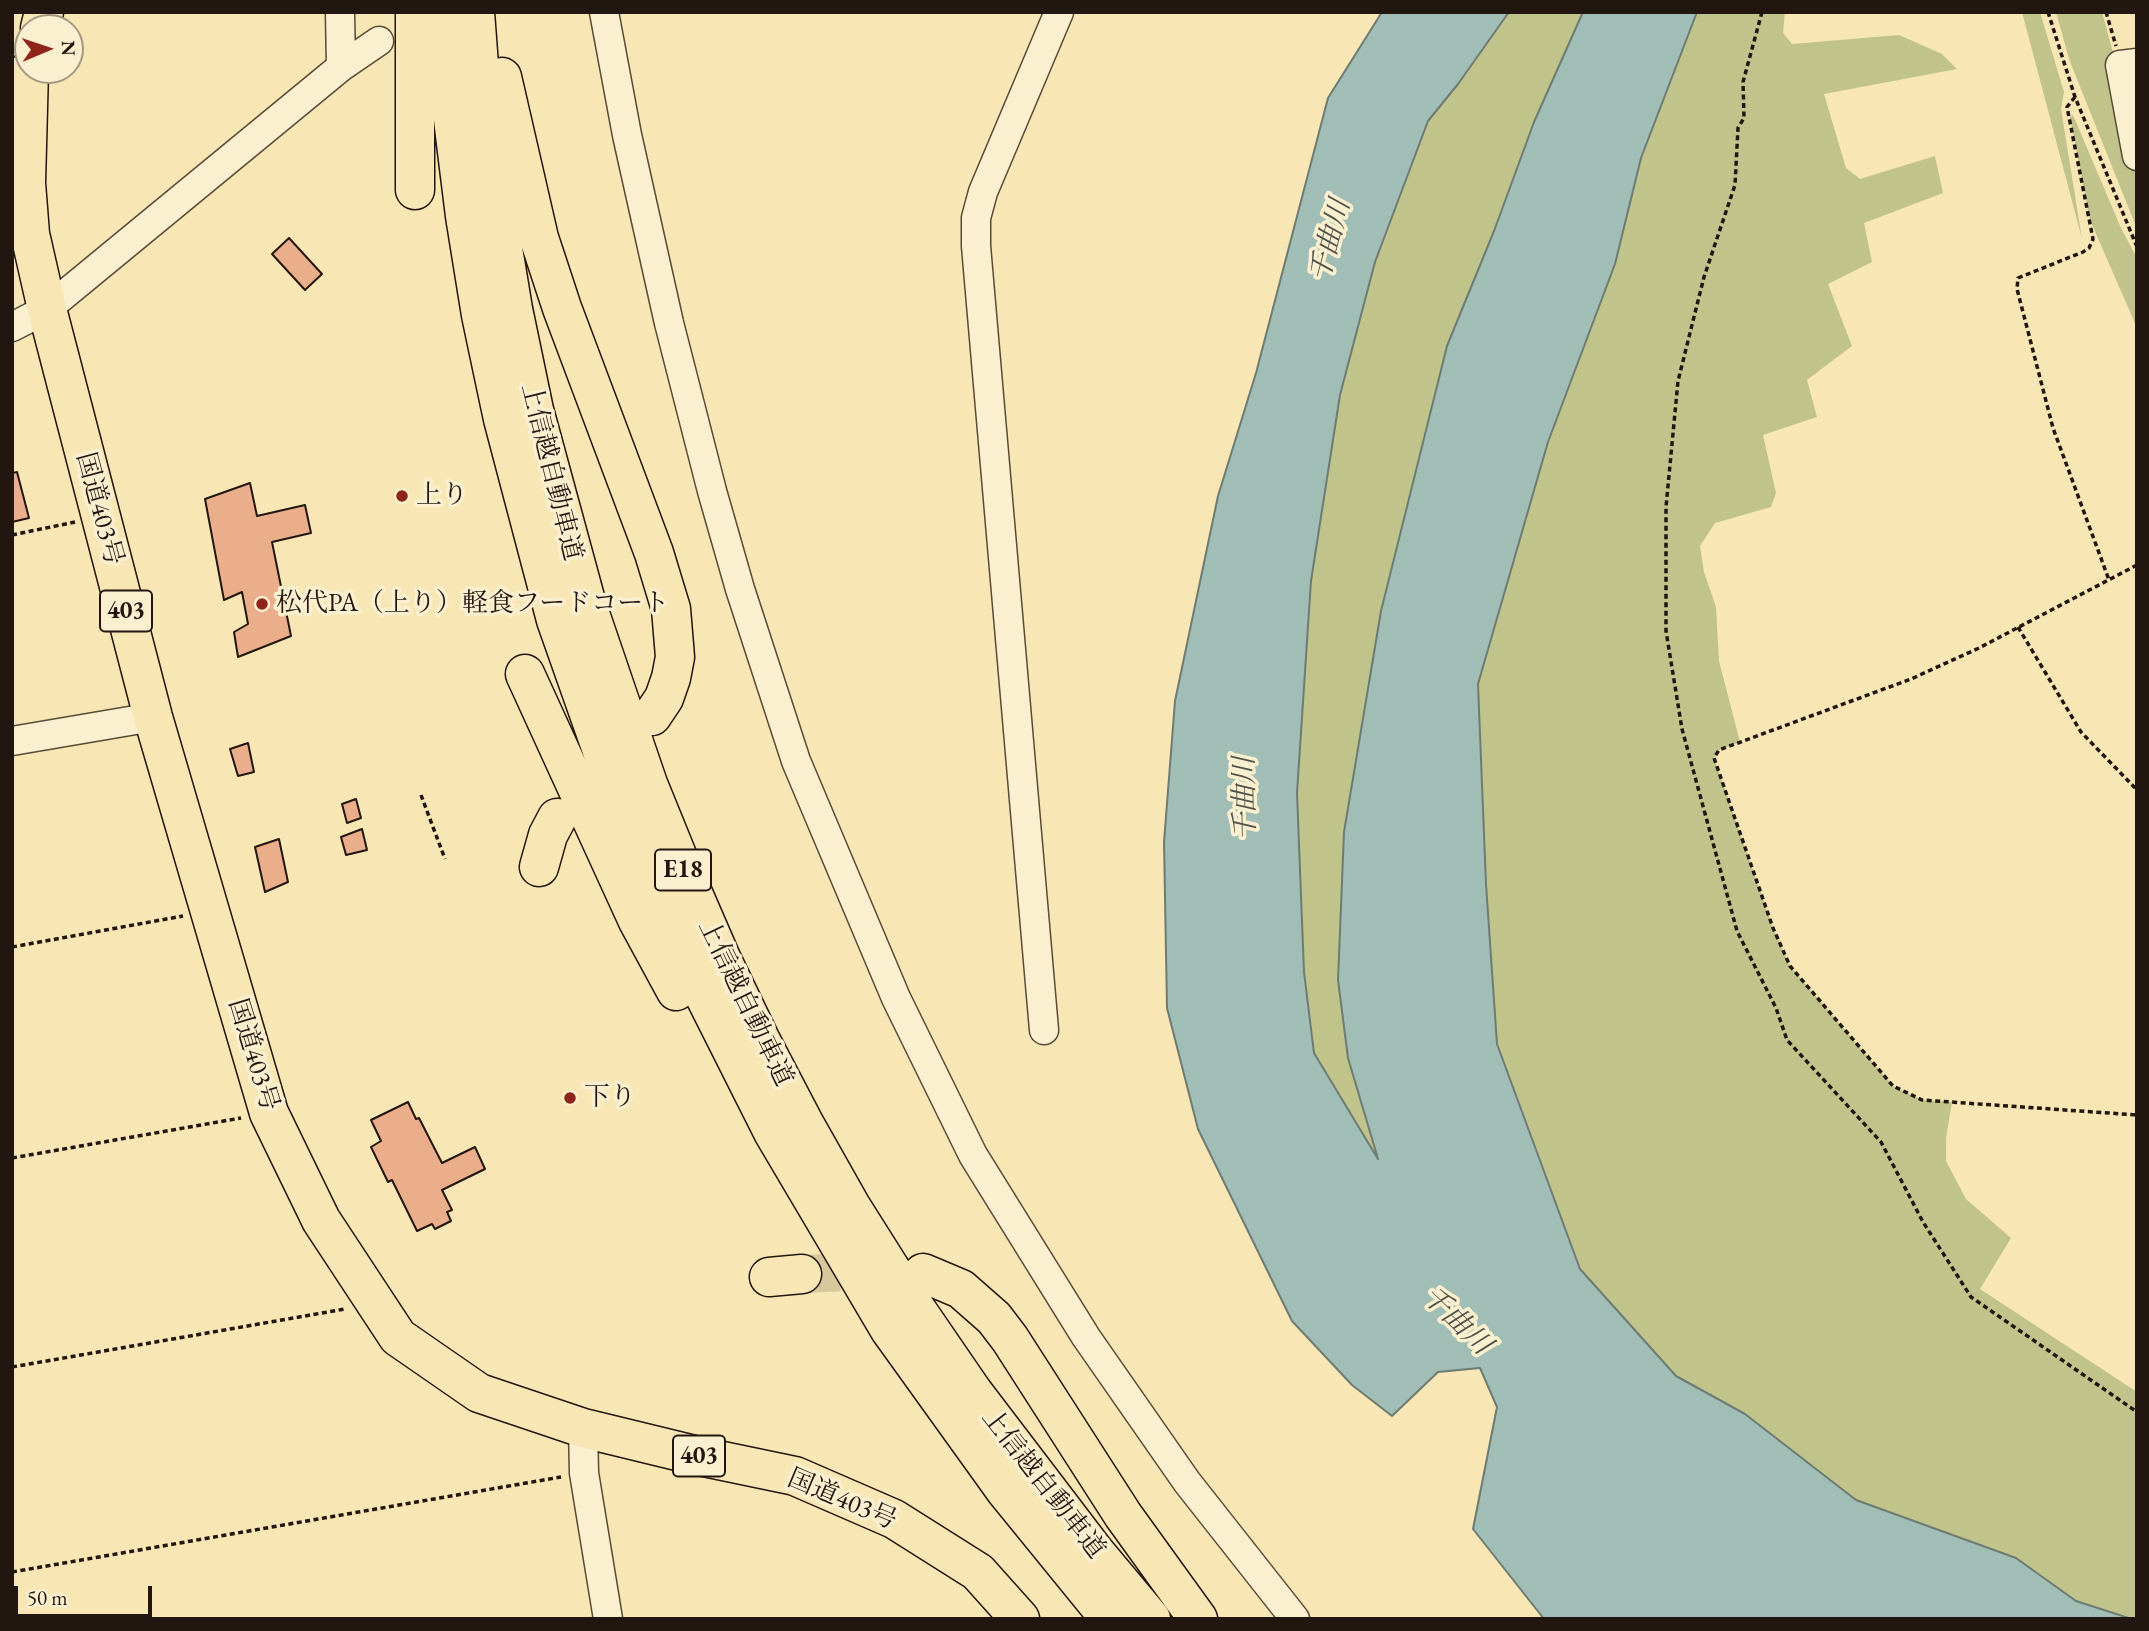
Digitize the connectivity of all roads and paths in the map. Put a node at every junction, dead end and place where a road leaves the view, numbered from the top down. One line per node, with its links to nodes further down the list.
1 (340, 12): 13 (street)
2 (415, 12): 17 (highway)
3 (444, 12): 43 (highway, 上信越自動車道 / E18)
4 (475, 12): 52 (highway, 上信越自動車道 / E18)
5 (493, 12): 27 (highway)
6 (604, 12): 54 (street)
7 (1059, 12): 37 (street)
8 (1762, 12): 45 (path)
9 (2048, 12): 15 (path)
10 (2106, 12): 12 (path)
11 (379, 41): 13 (street)
12 (2128, 64): 16 (street)
13 (341, 67): 19 (street)
14 (29, 84): 19 (highway, 国道403号 / 403)
15 (2075, 97): 18 (path); 24 (path)
16 (2137, 156)
17 (415, 190)
18 (2137, 247)
19 (47, 309): 20 (street); 21 (highway, 国道403号 / 403)
20 (12, 327)
21 (101, 517): 22 (path); 28 (highway, 国道403号 / 403)
22 (12, 535)
23 (2137, 565): 24 (path)
24 (2109, 580): 25 (path)
25 (2018, 627): 30 (path); 39 (path)
26 (525, 674): 43 (highway)
27 (652, 716)
28 (153, 717): 29 (street); 35 (highway, 国道403号 / 403)
29 (12, 741)
30 (2137, 790)
31 (421, 795): 33 (path)
32 (557, 818): 34 (highway)
33 (445, 859)
34 (539, 867)
35 (210, 911): 36 (path); 38 (highway, 国道403号 / 403)
36 (12, 947)
37 (1044, 1030)
38 (269, 1113): 40 (path); 42 (highway, 国道403号 / 403)
39 (2137, 1115)
40 (12, 1158)
41 (923, 1273): 53 (highway)
42 (375, 1304): 44 (path); 46 (highway, 国道403号 / 403)
43 (890, 1330): 51 (highway, 上信越自動車道 / E18)
44 (12, 1367)
45 (2137, 1412)
46 (583, 1428): 47 (street); 50 (highway, 国道403号 / 403)
47 (584, 1473): 48 (path); 49 (street)
48 (12, 1572)
49 (608, 1619)
50 (1020, 1619)
51 (1110, 1619)
52 (1151, 1619)
53 (1198, 1619)
54 (1295, 1619)

